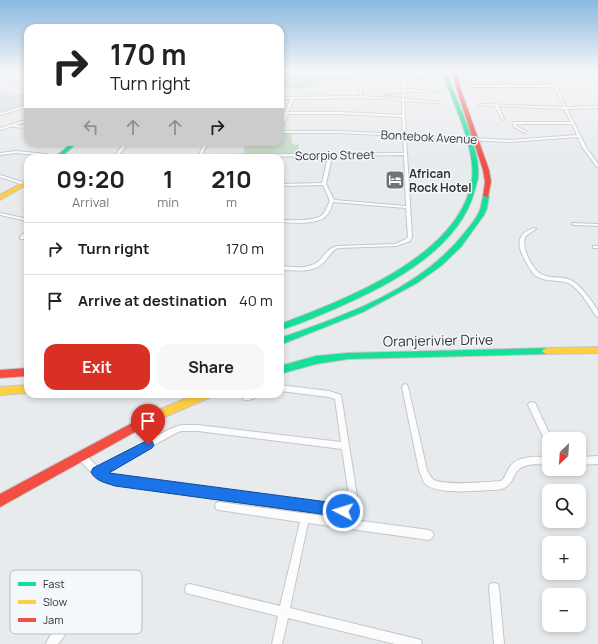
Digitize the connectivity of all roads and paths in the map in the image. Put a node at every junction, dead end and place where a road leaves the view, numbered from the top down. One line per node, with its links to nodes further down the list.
1 (291, 102): 11 (street)
2 (404, 102): 14 (street)
3 (454, 102): 28 (main road)
4 (464, 102): 29 (main road)
5 (563, 102): 10 (street)
6 (480, 105): 7 (street)
7 (496, 106): 10 (street); 15 (street)
8 (24, 107): 12 (street)
9 (598, 107): 10 (street)
10 (566, 108): 18 (street)
11 (285, 113): 13 (street); 14 (street)
12 (0, 114)
13 (284, 116)
14 (404, 116): 26 (street)
15 (503, 118)
16 (24, 121): 20 (street)
17 (551, 123): 18 (street); 22 (street); 25 (street)
18 (572, 123): 27 (street)
19 (0, 125): 20 (street)
20 (10, 126): 21 (street); 23 (street)
21 (24, 127)
22 (553, 128)
23 (0, 129)
24 (284, 132): 26 (street, Bontebok Avenue)
25 (526, 132)
26 (405, 135): 28 (street, Bontebok Avenue); 36 (street)
27 (578, 136): 29 (street, Bontebok Avenue); 39 (street)
28 (467, 139): 29 (street, Bontebok Avenue); 56 (main road)
29 (477, 139): 57 (main road)
30 (71, 146): 34 (main road)
31 (124, 146): 35 (street, Scorpio Street)
32 (0, 154): 33 (street)
33 (36, 154)
34 (62, 154)
35 (118, 154)
36 (406, 154): 38 (street, Scorpio Street); 47 (street)
37 (284, 155): 38 (street, Scorpio Street)
38 (330, 155): 43 (street)
39 (598, 166)
40 (0, 176): 41 (street)
41 (24, 182)
42 (24, 184): 45 (main road)
43 (324, 184): 44 (street); 46 (street)
44 (284, 185)
45 (0, 198)
46 (332, 201): 47 (street); 50 (street)
47 (408, 207): 54 (street)
48 (0, 214): 49 (street)
49 (24, 219)
50 (284, 221)
51 (574, 224): 52 (street)
52 (598, 225)
53 (534, 229): 55 (street)
54 (284, 268)
55 (598, 315)
56 (284, 325)
57 (284, 341)
58 (598, 350): 59 (main road, Oranjerivier Drive)
59 (284, 369)
60 (24, 372): 61 (main road)
61 (0, 374)
62 (405, 387): 73 (street)
63 (284, 388): 69 (street)
64 (24, 389): 65 (main road)
65 (0, 391)
66 (196, 398): 70 (main road)
67 (532, 406): 68 (street)
68 (545, 432)
69 (345, 446): 74 (street); 74 (street)
70 (82, 457): 74 (street); 75 (main road)
71 (598, 460): 72 (street)
72 (586, 461)
73 (542, 462)
74 (97, 472)
75 (0, 501)
76 (219, 506): 77 (street)
77 (306, 518): 78 (street); 81 (street)
78 (429, 535)
79 (494, 588): 86 (street)
80 (190, 589): 81 (street)
81 (284, 613): 84 (street); 85 (street)
82 (59, 634): 83 (street)
83 (51, 644)
84 (277, 644)
85 (417, 644)
86 (499, 644)

